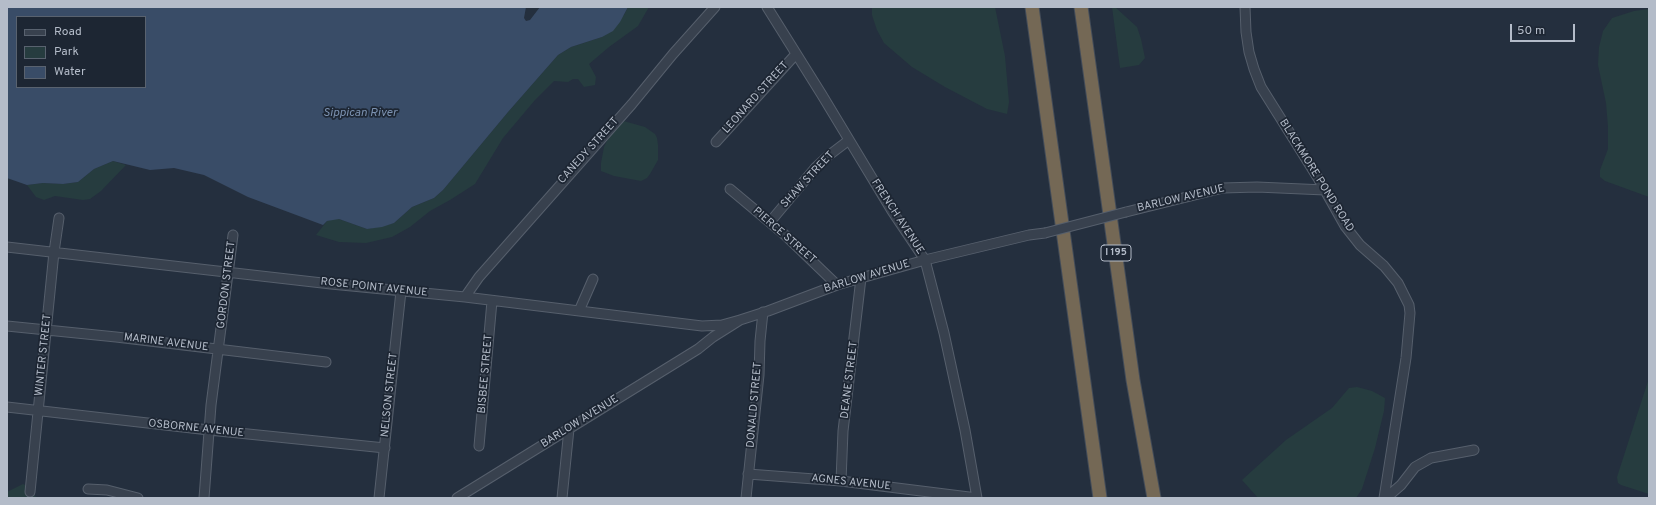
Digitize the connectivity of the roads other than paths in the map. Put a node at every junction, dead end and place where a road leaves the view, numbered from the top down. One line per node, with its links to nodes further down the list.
1 (715, 7): 22 (street, CANEDY STREET)
2 (767, 7): 6 (street, FRENCH AVENUE)
3 (1032, 7): 50 (highway)
4 (1081, 7): 51 (highway, I 195)
5 (1245, 7): 10 (street, BLACKMORE POND ROAD)
6 (796, 54): 7 (street, FRENCH AVENUE); 8 (street, LEONARD STREET)
7 (849, 140): 12 (street, SHAW STREET); 16 (street, FRENCH AVENUE)
8 (716, 142)
9 (730, 190): 12 (street, PIERCE STREET)
10 (1325, 190): 16 (street, BARLOW AVENUE, bridge); 52 (street, BLACKMORE POND ROAD)
11 (59, 218): 15 (street, WINTER STREET)
12 (770, 222): 20 (street, PIERCE STREET)
13 (233, 236): 17 (street, GORDON STREET)
14 (7, 247): 15 (street, ROSE POINT AVENUE)
15 (54, 252): 17 (street, ROSE POINT AVENUE); 28 (street, WINTER STREET)
16 (925, 260): 18 (street, BARLOW AVENUE); 49 (street, FRENCH AVENUE)
17 (228, 273): 21 (street, ROSE POINT AVENUE); 29 (street, GORDON STREET)
18 (861, 278): 20 (street, BARLOW AVENUE); 39 (street, DEANE STREET)
19 (593, 280): 24 (street)
20 (837, 285): 25 (street, BARLOW AVENUE)
21 (401, 291): 22 (street, ROSE POINT AVENUE); 36 (street, NELSON STREET)
22 (466, 297): 23 (street, ROSE POINT AVENUE)
23 (492, 301): 24 (street, ROSE POINT AVENUE); 35 (street, BISBEE STREET)
24 (579, 311): 26 (street, ROSE POINT AVENUE)
25 (763, 312): 26 (street, BARLOW AVENUE); 38 (street, DONALD STREET)
26 (740, 320): 33 (street, BARLOW AVENUE)
27 (7, 326): 28 (street, MARINE AVENUE)
28 (47, 331): 29 (street, MARINE AVENUE); 32 (street, WINTER STREET)
29 (218, 350): 30 (street, MARINE AVENUE); 34 (street, GORDON STREET)
30 (326, 362)
31 (7, 407): 32 (street, OSBORNE AVENUE)
32 (38, 411): 34 (street, OSBORNE AVENUE); 41 (street, WINTER STREET)
33 (569, 429): 42 (street, BARLOW AVENUE); 47 (street)
34 (209, 430): 36 (street, OSBORNE AVENUE); 44 (street, GORDON STREET)
35 (479, 446)
36 (385, 448): 45 (street, NELSON STREET)
37 (1474, 450): 52 (street)
38 (748, 474): 39 (street, AGNES AVENUE); 48 (street, DONALD STREET)
39 (841, 481): 49 (street, AGNES AVENUE)
40 (88, 489): 43 (street)
41 (30, 492)
42 (471, 494): 46 (street, BARLOW AVENUE)
43 (138, 498)
44 (204, 498)
45 (379, 498)
46 (457, 498)
47 (562, 498)
48 (746, 498)
49 (977, 498)
50 (1100, 498)
51 (1154, 498)
52 (1385, 498)

